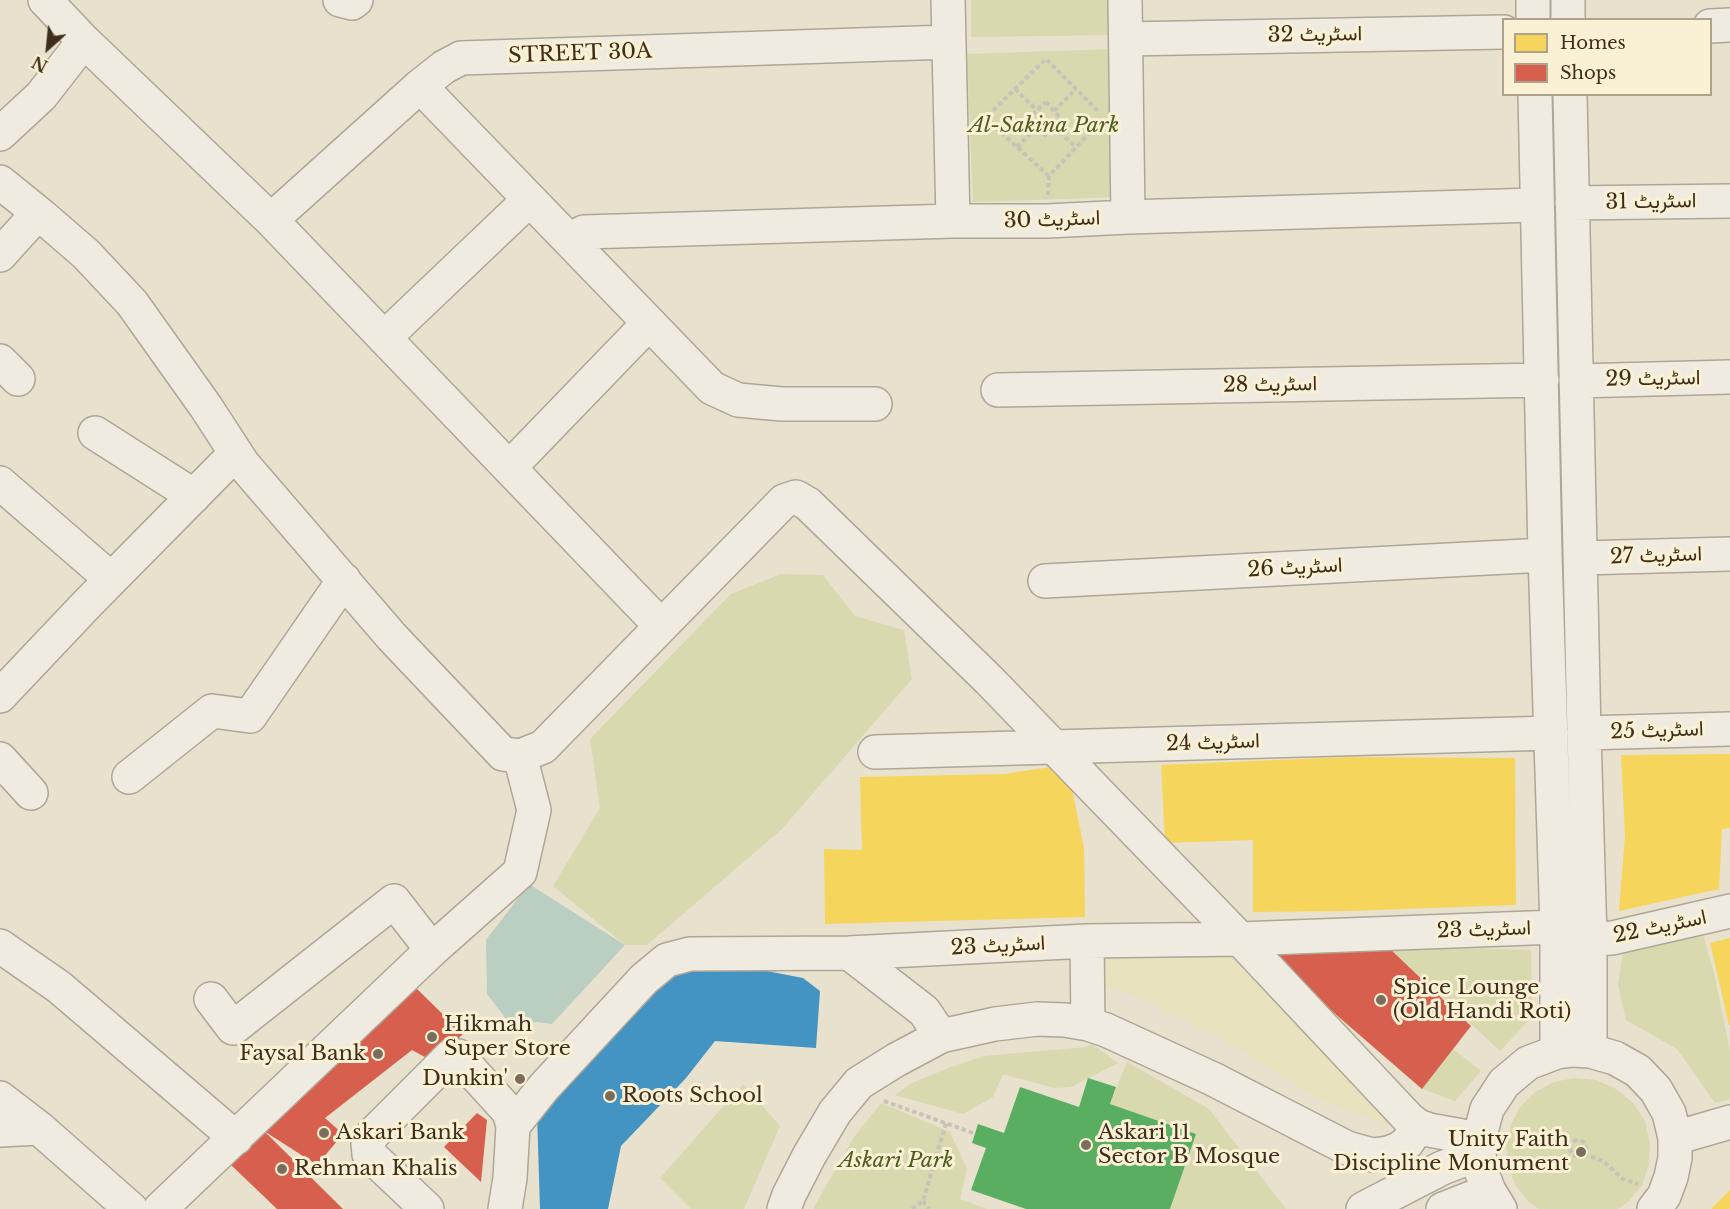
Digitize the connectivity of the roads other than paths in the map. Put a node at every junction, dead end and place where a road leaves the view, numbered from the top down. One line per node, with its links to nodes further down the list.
1 (45, 0): 14 (street)
2 (340, 0): 3 (street)
3 (356, 0)
4 (948, 0): 15 (street)
5 (1125, 0): 13 (street)
6 (1533, 0): 8 (street)
7 (1568, 0): 9 (street)
8 (1533, 18)
9 (1568, 18)
10 (1712, 26): 11 (street)
11 (1730, 26)
12 (1502, 32): 13 (street, اسٹریٹ 32)
13 (1126, 39): 26 (street)
14 (84, 41): 19 (street); 27 (street)
15 (950, 42): 16 (street, STREET 30A); 28 (street)
16 (420, 86): 21 (street); 27 (street, STREET 30A)
17 (1534, 96): 24 (street)
18 (1570, 96): 23 (street)
19 (0, 134)
20 (0, 182): 25 (street)
21 (529, 200): 29 (street); 34 (street)
22 (1730, 201): 23 (street, اسٹریٹ 31)
23 (1572, 203): 32 (street)
24 (1536, 206): 26 (street, اسٹریٹ 30); 31 (street)
25 (38, 213): 30 (street); 41 (street)
26 (1128, 217): 28 (street, اسٹریٹ 30)
27 (271, 220): 34 (street)
28 (952, 221): 29 (street, اسٹریٹ 30)
29 (570, 240): 33 (street)
30 (0, 255)
31 (1539, 258): 32 (street); 36 (street)
32 (1574, 258): 37 (street)
33 (648, 324): 39 (street); 42 (street)
34 (384, 338): 42 (street)
35 (1730, 377): 37 (street, اسٹریٹ 29)
36 (1542, 380): 38 (street, اسٹریٹ 28); 46 (street)
37 (1576, 381): 47 (street)
38 (998, 390)
39 (875, 404)
40 (95, 433): 44 (street)
41 (236, 453): 44 (street); 49 (street)
42 (508, 468): 51 (street)
43 (0, 483): 48 (street)
44 (194, 496): 48 (street)
45 (1730, 554): 47 (street, اسٹریٹ 27)
46 (1545, 555): 50 (street, اسٹریٹ 26); 54 (street)
47 (1581, 558): 55 (street)
48 (111, 579): 52 (street)
49 (344, 580): 58 (street); 60 (street)
50 (1045, 581)
51 (661, 626): 56 (street); 58 (street)
52 (0, 696)
53 (1730, 729): 55 (street, اسٹریٹ 25)
54 (1551, 733): 56 (street, اسٹریٹ 24); 63 (street)
55 (1584, 733): 65 (street)
56 (1052, 747): 57 (street, اسٹریٹ 24); 64 (street)
57 (875, 752)
58 (520, 756): 68 (street)
59 (0, 759): 61 (street)
60 (129, 777)
61 (31, 794)
62 (1730, 911): 65 (street, اسٹریٹ 22)
63 (1557, 927): 64 (street, اسٹریٹ 23); 74 (street)
64 (1240, 939): 66 (street, اسٹریٹ 23); 78 (street)
65 (1590, 939): 73 (street)
66 (1087, 941): 69 (street, اسٹریٹ 23); 71 (street)
67 (0, 946): 81 (street)
68 (432, 950): 70 (street); 81 (street)
69 (849, 952): 72 (street); 77 (street, اسٹریٹ 23)
70 (211, 999)
71 (1088, 1024): 72 (street); 78 (street)
72 (941, 1036): 90 (street)
73 (1590, 1051): 74 (street); 82 (street)
74 (1557, 1052): 83 (street)
75 (0, 1098): 79 (street)
76 (1730, 1122): 82 (street)
77 (513, 1126): 88 (street); 89 (street)
78 (1418, 1126): 83 (street)
79 (39, 1128): 80 (street); 86 (street)
80 (0, 1130)
81 (236, 1138): 87 (street)
82 (1675, 1138): 84 (street)
83 (1479, 1146): 85 (street); 91 (street)
84 (1648, 1197)
85 (1495, 1200): 92 (street)
86 (131, 1209)
87 (160, 1209)
88 (427, 1209)
89 (505, 1209)
90 (784, 1209)
91 (1363, 1209)
92 (1443, 1209)

